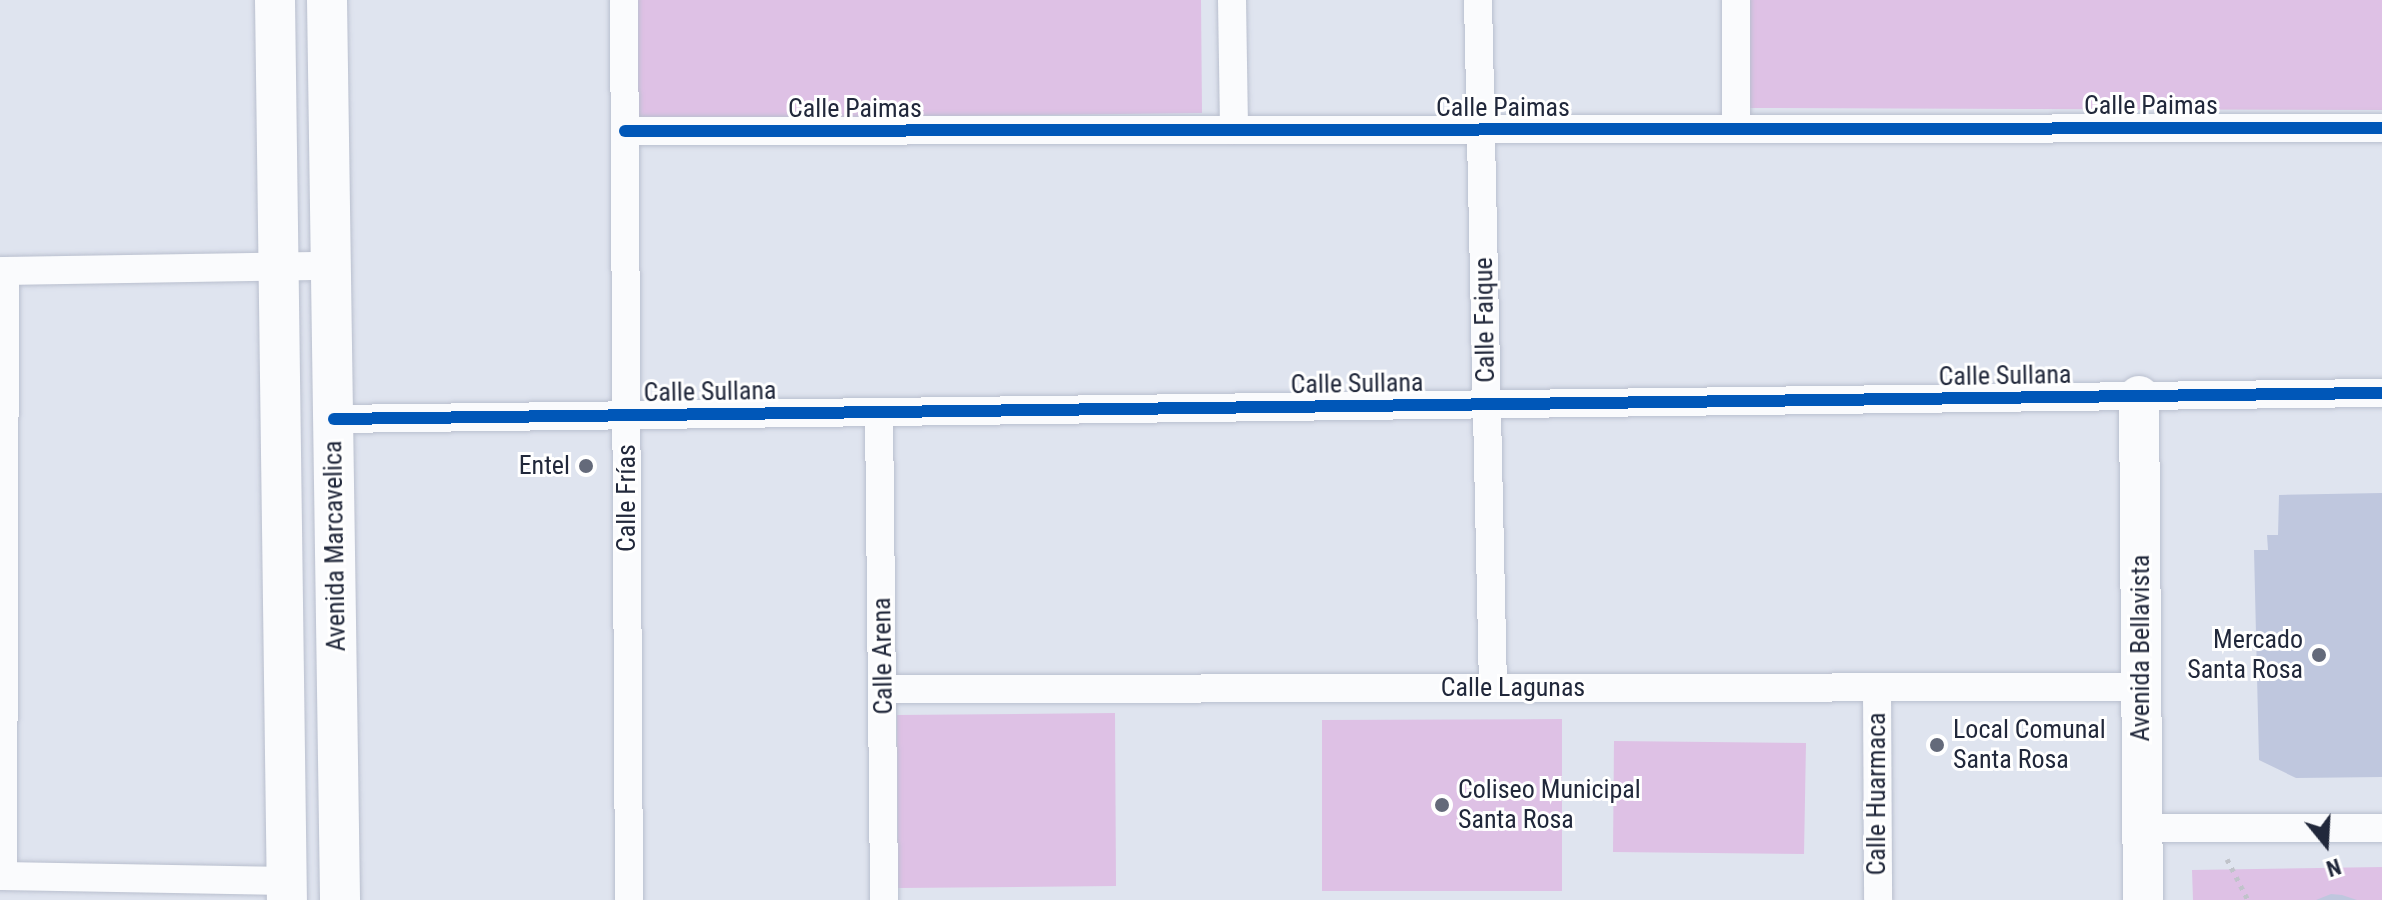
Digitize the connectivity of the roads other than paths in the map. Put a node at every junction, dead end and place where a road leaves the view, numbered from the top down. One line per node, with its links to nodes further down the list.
1 (275, 0): 13 (street, Avenida Marcavelica)
2 (327, 0): 12 (street, Avenida Marcavelica)
3 (624, 0): 11 (street, Calle Frías)
4 (1232, 0): 9 (street)
5 (1478, 0): 10 (street, Calle Faique)
6 (1736, 0): 8 (street)
7 (2382, 128): 8 (street, Calle Paimas)
8 (1736, 129): 10 (street, Calle Paimas)
9 (1234, 130): 10 (street, Calle Paimas); 11 (street, Calle Paimas)
10 (1481, 130): 17 (street, Calle Faique)
11 (625, 131): 19 (street, Calle Frías)
12 (331, 266): 13 (street); 20 (street, Avenida Marcavelica)
13 (278, 270): 14 (street); 29 (street, Avenida Marcavelica)
14 (3, 271): 21 (street)
15 (2382, 393): 16 (street, Calle Sullana)
16 (2139, 396): 17 (street, Calle Sullana); 22 (street, Avenida Bellavista)
17 (1486, 405): 18 (street, Calle Sullana); 23 (street, Calle Faique)
18 (879, 412): 19 (street, Calle Sullana); 25 (street, Calle Arena)
19 (626, 415): 20 (street, Calle Sullana); 31 (street, Calle Frías)
20 (334, 419): 30 (street, Avenida Marcavelica)
21 (2, 546): 28 (street)
22 (2141, 687): 24 (street, Calle Lagunas); 26 (street, Avenida Bellavista)
23 (1493, 688): 24 (street, Calle Lagunas); 25 (street, Calle Lagunas)
24 (1877, 688): 33 (street, Calle Huarmaca)
25 (884, 689): 32 (street, Calle Arena)
26 (2142, 828): 27 (street); 34 (street, Avenida Bellavista)
27 (2382, 828)
28 (2, 876): 29 (street)
29 (287, 890)
30 (340, 900)
31 (629, 900)
32 (884, 900)
33 (1878, 900)
34 (2143, 900)

